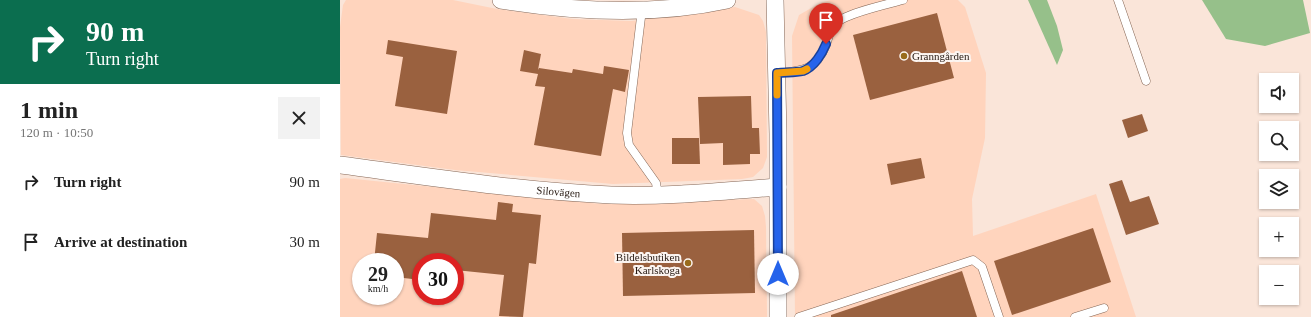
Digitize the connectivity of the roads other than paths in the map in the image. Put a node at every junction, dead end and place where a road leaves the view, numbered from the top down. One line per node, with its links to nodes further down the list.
1 (501, 0): 6 (street)
2 (727, 0): 6 (street)
3 (775, 0): 7 (street)
4 (903, 0): 7 (lane)
5 (1118, 0): 8 (lane)
6 (629, 6): 11 (lane)
7 (777, 73): 10 (street)
8 (1146, 81)
9 (340, 165): 11 (street, Silovägen)
10 (778, 187): 11 (street, Silovägen); 13 (street)
11 (658, 195)
12 (1104, 308): 16 (lane)
13 (778, 317)
14 (799, 317): 15 (lane)
15 (999, 317)
16 (1075, 317)

